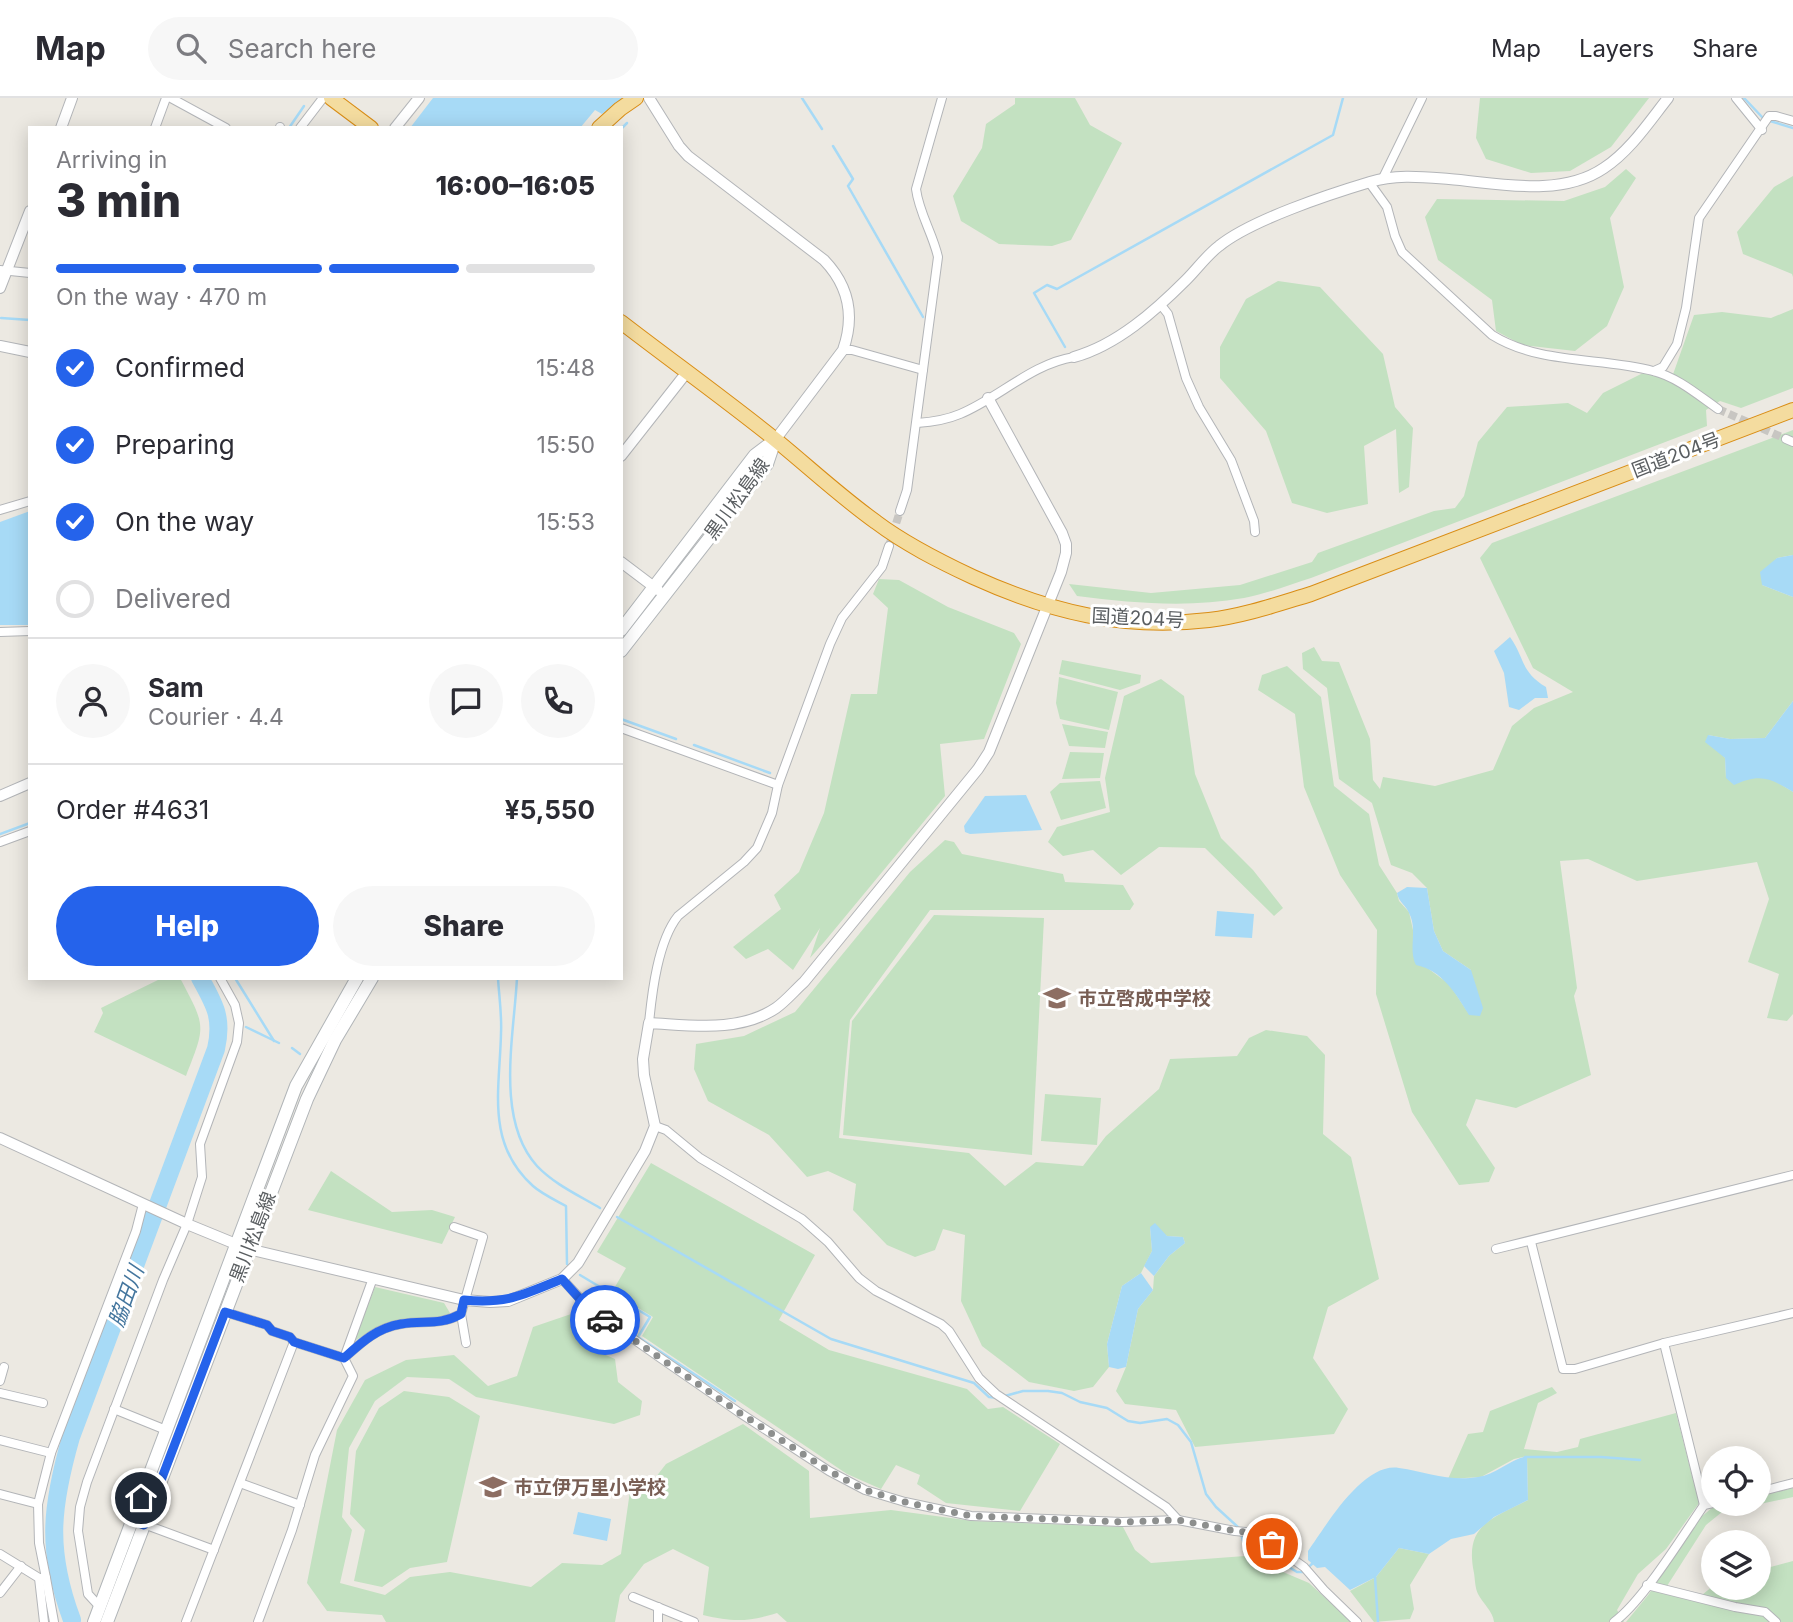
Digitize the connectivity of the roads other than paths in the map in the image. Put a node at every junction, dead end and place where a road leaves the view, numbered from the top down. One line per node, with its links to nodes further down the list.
1 (72, 98): 14 (street)
2 (169, 98): 15 (street); 16 (street)
3 (323, 98): 17 (street)
4 (331, 98): 18 (highway)
5 (419, 98): 19 (street)
6 (636, 98): 20 (highway)
7 (649, 98): 30 (street)
8 (942, 98): 33 (street)
9 (1422, 98): 21 (street)
10 (1668, 98): 21 (street)
11 (1736, 98): 13 (street)
12 (1793, 121): 13 (street)
13 (1766, 123): 34 (street)
14 (62, 126)
15 (156, 126)
16 (223, 126)
17 (302, 126)
18 (368, 126)
19 (398, 126)
20 (601, 126)
21 (1384, 178): 22 (street)
22 (1369, 182): 27 (street); 34 (street)
23 (28, 216): 24 (street)
24 (4, 271): 25 (street); 26 (street)
25 (28, 273)
26 (0, 288)
27 (1161, 305): 32 (street); 45 (street)
28 (623, 324): 35 (highway, 国道204号)
29 (0, 346): 31 (street)
30 (844, 350): 33 (street); 40 (street)
31 (28, 352)
32 (1074, 357): 36 (street)
33 (923, 370): 39 (street)
34 (1654, 371): 37 (street)
35 (687, 372): 40 (highway, 国道204号); 41 (street)
36 (988, 398): 39 (street); 49 (street)
37 (1718, 409)
38 (1793, 410): 49 (highway, 国道204号)
39 (917, 423): 44 (street)
40 (775, 440): 48 (main road, 黒川松島線); 49 (highway, 国道204号)
41 (623, 453)
42 (28, 502): 43 (street)
43 (0, 510)
44 (900, 511)
45 (1255, 531)
46 (889, 545): 56 (street)
47 (623, 563): 48 (street)
48 (660, 591): 50 (main road, 黒川松島線); 53 (main road, 黒川松島線)
49 (1045, 606): 63 (street)
50 (623, 628)
51 (28, 631): 52 (street)
52 (0, 632)
53 (623, 648)
54 (623, 729): 56 (street)
55 (28, 784): 57 (street)
56 (778, 785): 63 (street)
57 (0, 796)
58 (28, 832): 59 (street)
59 (0, 842)
60 (221, 980): 68 (street)
61 (357, 980): 71 (main road, 黒川松島線)
62 (371, 980): 72 (main road, 黒川松島線)
63 (649, 1024): 64 (street)
64 (655, 1126): 75 (street); 100 (street)
65 (0, 1138): 67 (street)
66 (1793, 1175): 70 (street)
67 (143, 1204): 68 (street); 91 (street)
68 (187, 1224): 71 (street); 88 (street)
69 (454, 1227): 76 (street)
70 (1531, 1242): 73 (street); 82 (street)
71 (235, 1244): 72 (street); 89 (main road, 黒川松島線)
72 (248, 1249): 74 (street); 77 (main road, 黒川松島線)
73 (1496, 1249)
74 (373, 1279): 76 (street); 83 (street)
75 (562, 1279): 76 (street); 100 (street)
76 (464, 1300): 79 (street)
77 (225, 1312): 80 (street); 101 (main road, 黒川松島線)
78 (1793, 1313): 82 (street)
79 (461, 1314): 81 (street); 83 (street)
80 (294, 1342): 83 (street); 93 (street)
81 (466, 1343)
82 (1664, 1343): 92 (street)
83 (344, 1358): 98 (street)
84 (4, 1367): 85 (street)
85 (0, 1381)
86 (0, 1392): 87 (street)
87 (43, 1403)
88 (114, 1409): 89 (street); 109 (street)
89 (166, 1430): 101 (main road, 黒川松島線)
90 (0, 1440): 91 (street)
91 (51, 1453): 97 (street)
92 (1701, 1475)
93 (240, 1483): 98 (street); 102 (street)
94 (1793, 1483): 95 (street)
95 (1771, 1489)
96 (0, 1494): 97 (street)
97 (38, 1504): 105 (street)
98 (300, 1505): 116 (street)
99 (1701, 1514): 106 (street)
100 (1178, 1520): 119 (street)
101 (139, 1523): 102 (street); 109 (main road, 黒川松島線); 114 (main road, 黒川松島線)
102 (214, 1550): 115 (street)
103 (0, 1554): 104 (street)
104 (21, 1566): 105 (street); 107 (street)
105 (43, 1578): 111 (street); 112 (street)
106 (1647, 1585): 120 (street); 121 (street)
107 (0, 1593)
108 (633, 1597): 110 (street)
109 (100, 1607): 113 (main road, 黒川松島線)
110 (658, 1607): 117 (street); 118 (street)
111 (44, 1622)
112 (54, 1622)
113 (94, 1622)
114 (107, 1622)
115 (186, 1622)
116 (258, 1622)
117 (658, 1622)
118 (694, 1622)
119 (1357, 1622)
120 (1614, 1622)
121 (1776, 1622)

